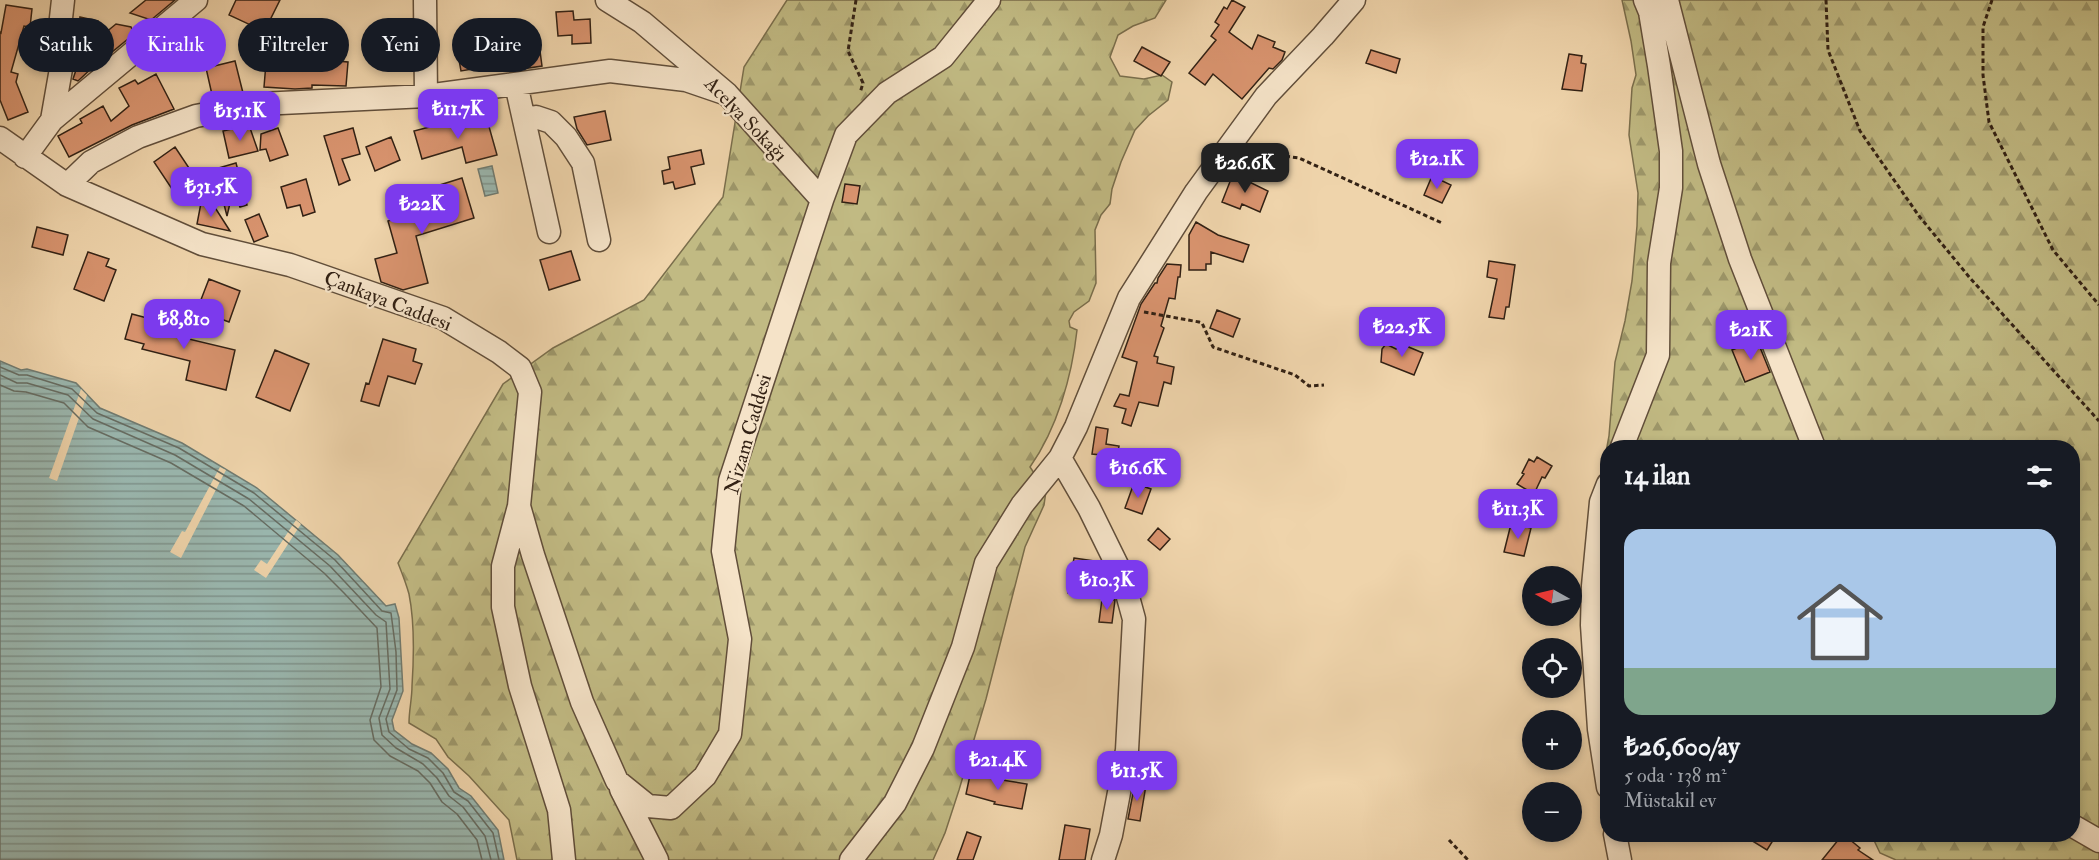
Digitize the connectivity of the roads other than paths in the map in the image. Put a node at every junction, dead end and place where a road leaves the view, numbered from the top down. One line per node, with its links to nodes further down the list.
1 (63, 0): 13 (street)
2 (196, 0): 13 (street)
3 (425, 0): 11 (street)
4 (607, 0): 10 (street, Acelya Sokağı)
5 (989, 0): 17 (street, Nizam Caddesi)
6 (1354, 0): 22 (street)
7 (1645, 0): 20 (street)
8 (1667, 0): 21 (street)
9 (516, 84): 10 (street); 11 (street); 12 (street)
10 (727, 94): 17 (street, Acelya Sokağı)
11 (426, 96): 16 (street)
12 (524, 119): 18 (street); 19 (street)
13 (52, 120): 15 (street)
14 (0, 138): 15 (street, Çankaya Caddesi)
15 (25, 157): 16 (street, Çankaya Caddesi)
16 (67, 185): 23 (street, Çankaya Caddesi)
17 (822, 200): 27 (street, Nizam Caddesi)
18 (549, 232)
19 (599, 240)
20 (1625, 440)
21 (1811, 440)
22 (1060, 458): 33 (street); 34 (street)
23 (519, 506): 25 (street, Çankaya Caddesi); 31 (street)
24 (1600, 512): 26 (street)
25 (582, 702): 27 (street, Nizam Caddesi)
26 (1600, 735)
27 (617, 781): 32 (street)
28 (2080, 830): 29 (street)
29 (2099, 841)
30 (1617, 842): 35 (street)
31 (564, 860)
32 (657, 860)
33 (851, 860)
34 (1103, 860)
35 (1620, 860)

